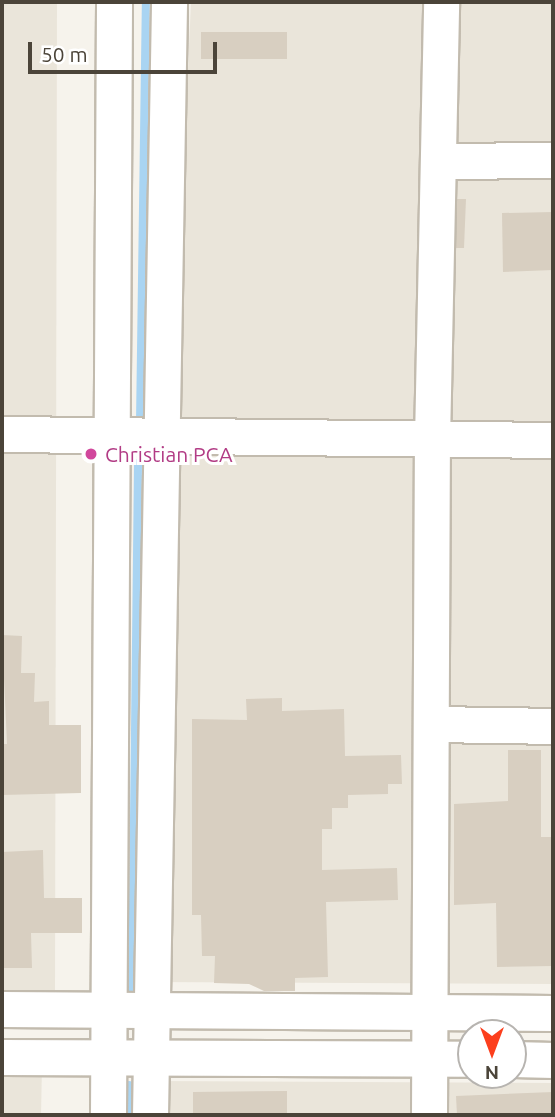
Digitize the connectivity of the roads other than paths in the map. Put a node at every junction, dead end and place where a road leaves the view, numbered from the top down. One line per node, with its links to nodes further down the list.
1 (114, 2): 8 (street)
2 (169, 2): 7 (street)
3 (441, 2): 5 (street)
4 (553, 160): 5 (street)
5 (440, 161): 9 (street)
6 (2, 434): 8 (street)
7 (164, 436): 8 (street); 9 (street); 15 (street)
8 (115, 438): 14 (street)
9 (432, 440): 10 (street); 11 (street)
10 (553, 440)
11 (432, 724): 12 (street); 16 (street)
12 (553, 726)
13 (2, 1009): 14 (street)
14 (106, 1011): 15 (street); 19 (street)
15 (151, 1011): 16 (street); 20 (street)
16 (433, 1012): 17 (street); 21 (street)
17 (553, 1013)
18 (2, 1057): 19 (street)
19 (109, 1058): 20 (street); 25 (street)
20 (150, 1059): 21 (street); 26 (street)
21 (430, 1059): 22 (street); 27 (street)
22 (457, 1059)
23 (527, 1059): 24 (street)
24 (553, 1060)
25 (108, 1115)
26 (150, 1115)
27 (429, 1115)

